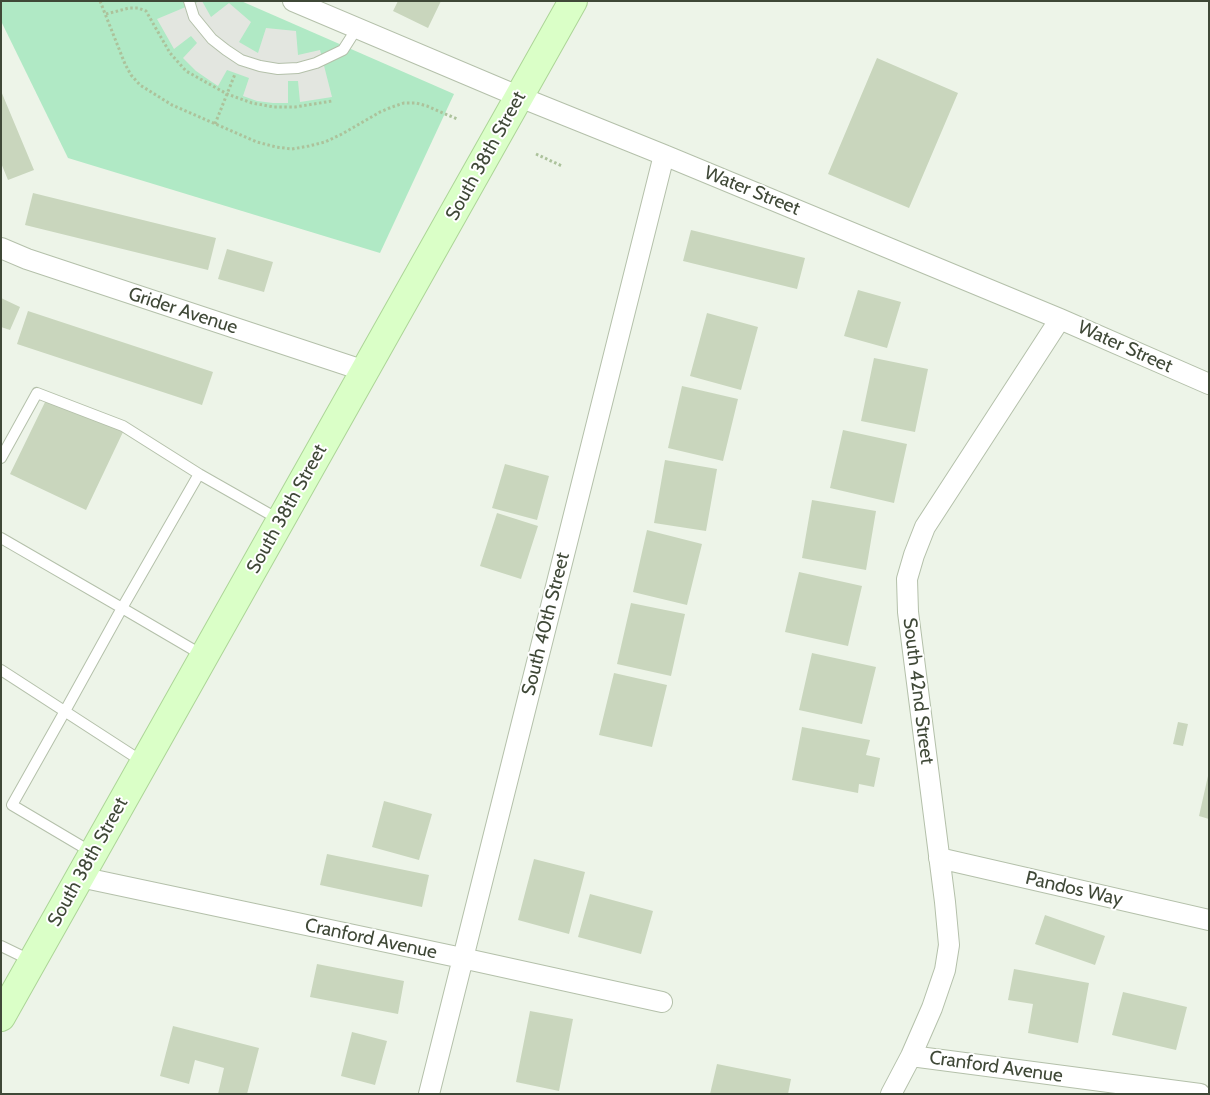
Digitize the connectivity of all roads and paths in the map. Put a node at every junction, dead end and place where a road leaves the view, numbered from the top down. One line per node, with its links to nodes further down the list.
1 (100, 1): 5 (path)
2 (189, 1): 7 (lane)
3 (293, 1): 6 (street, Water Street)
4 (573, 1): 9 (main road, South 38th Street)
5 (106, 14): 8 (path); 12 (path)
6 (357, 28): 7 (lane); 9 (street, Water Street)
7 (241, 60): 8 (path)
8 (227, 94): 10 (path); 12 (path)
9 (520, 96): 14 (street, Water Street); 18 (main road, South 38th Street)
10 (332, 101)
11 (457, 119): 12 (path)
12 (215, 124)
13 (536, 154): 15 (path)
14 (664, 155): 17 (street, Water Street); 34 (street, South 40th Street)
15 (562, 166)
16 (1, 248): 18 (street, Grider Avenue)
17 (1060, 319): 19 (street, Water Street); 30 (street, South 42nd Street)
18 (365, 372): 22 (main road, South 38th Street)
19 (1209, 384)
20 (1, 458): 21 (lane)
21 (199, 474): 22 (lane); 24 (lane)
22 (281, 520): 25 (main road, South 38th Street)
23 (1, 538): 24 (lane)
24 (122, 608): 25 (lane); 27 (lane)
25 (204, 656): 28 (main road, South 38th Street)
26 (1, 670): 27 (lane)
27 (65, 711): 28 (lane); 29 (lane)
28 (144, 763): 29 (main road, South 38th Street)
29 (93, 853): 31 (main road, South 38th Street)
30 (939, 858): 32 (street, Pandos Way); 38 (street, South 42nd Street)
31 (80, 877): 34 (street, Cranford Avenue); 35 (main road, South 38th Street)
32 (1209, 920)
33 (1, 946): 35 (lane)
34 (462, 958): 36 (street, Cranford Avenue); 39 (street, South 40th Street)
35 (33, 961): 37 (main road, South 38th Street)
36 (662, 1002)
37 (1, 1017)
38 (912, 1056): 40 (street, South 42nd Street); 41 (street, Cranford Avenue)
39 (429, 1094)
40 (891, 1094)
41 (1200, 1094)

